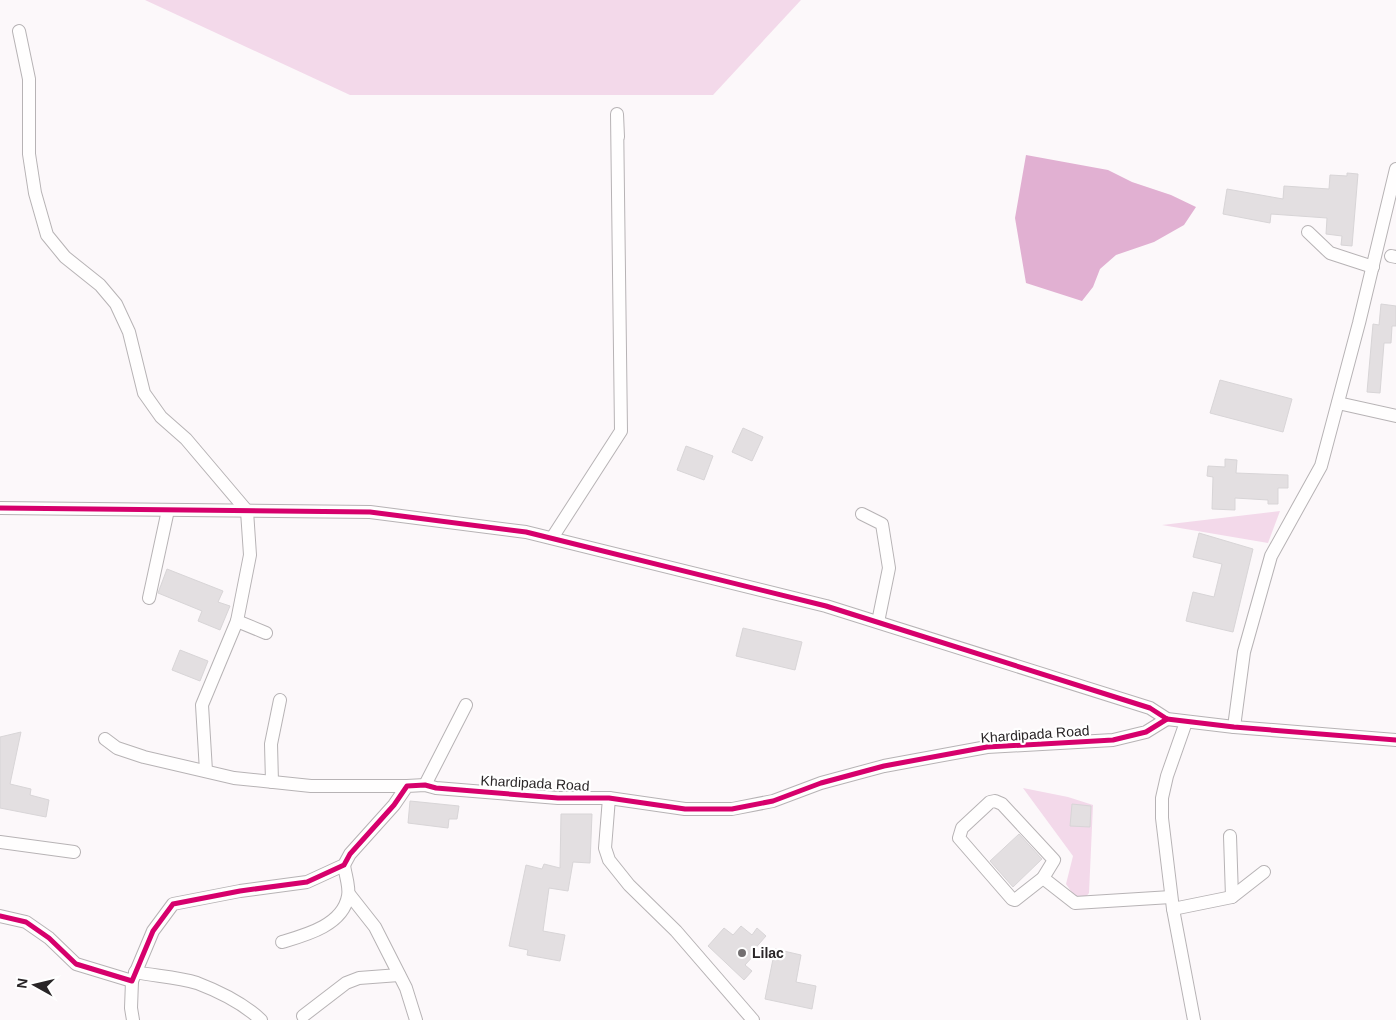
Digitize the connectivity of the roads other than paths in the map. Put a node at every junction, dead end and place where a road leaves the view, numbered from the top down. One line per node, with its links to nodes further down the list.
1 (19, 31): 10 (street)
2 (618, 137): 12 (street)
3 (1396, 169): 5 (street)
4 (1308, 232): 5 (street)
5 (1373, 267): 6 (street)
6 (1338, 403): 7 (street); 21 (street)
7 (1396, 416)
8 (0, 508): 9 (street)
9 (168, 510): 10 (street); 13 (street)
10 (247, 511): 12 (street); 14 (street)
11 (862, 514): 15 (street)
12 (552, 538): 15 (street)
13 (149, 598)
14 (238, 622): 16 (street); 24 (street)
15 (878, 622): 19 (street)
16 (266, 633)
17 (280, 700): 25 (street)
18 (466, 705): 26 (street)
19 (1167, 719): 20 (street); 28 (street, Khardipada Road)
20 (1186, 722): 21 (street); 37 (street)
21 (1234, 727): 23 (street)
22 (104, 739): 24 (street, Khardipada Road)
23 (1396, 740)
24 (206, 771): 25 (street, Khardipada Road)
25 (272, 782): 27 (street, Khardipada Road)
26 (425, 785): 27 (street, Khardipada Road); 28 (street, Khardipada Road)
27 (407, 786): 32 (street)
28 (609, 798): 46 (street)
29 (1230, 836): 36 (street)
30 (0, 842): 31 (street)
31 (74, 852)
32 (344, 865): 35 (street); 41 (street)
33 (1264, 872): 36 (street)
34 (1043, 878): 34 (street); 37 (street)
35 (349, 894): 39 (street); 40 (street)
36 (1232, 897): 37 (street)
37 (1172, 903): 47 (street)
38 (0, 916): 41 (street)
39 (282, 942)
40 (399, 975): 42 (street); 45 (street)
41 (134, 977): 43 (street); 44 (street)
42 (303, 1016)
43 (133, 1020)
44 (260, 1020)
45 (416, 1020)
46 (753, 1020)
47 (1194, 1020)

